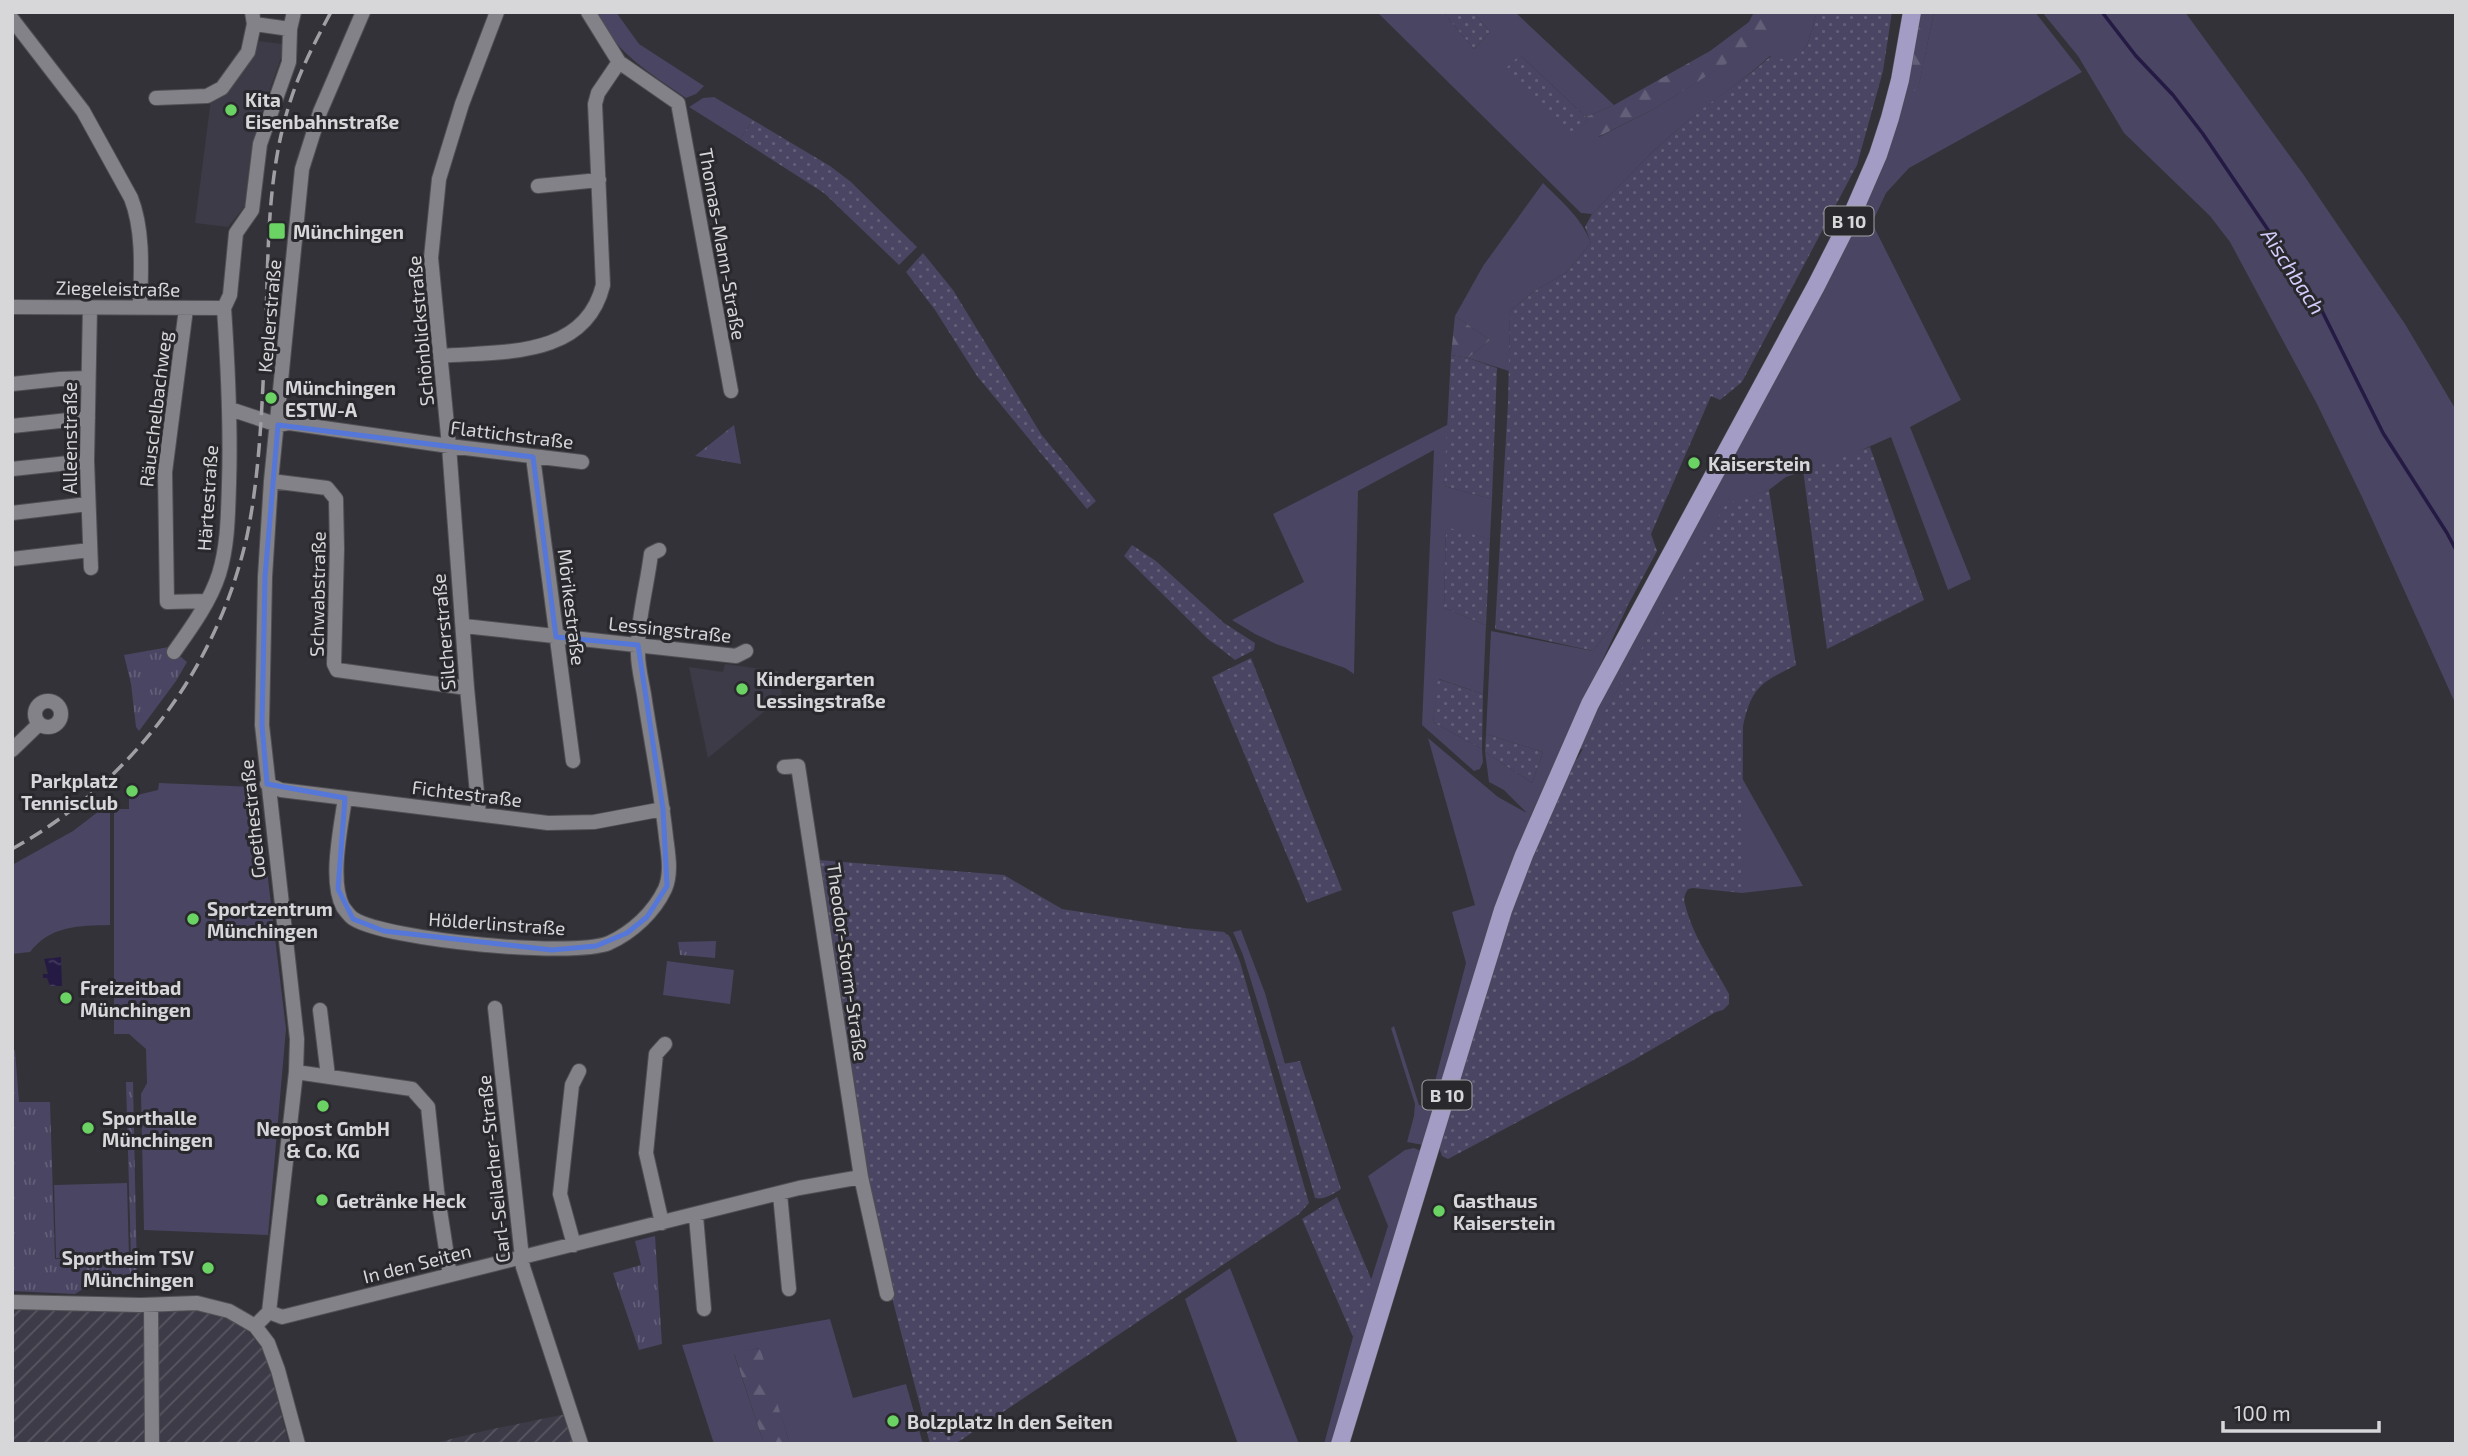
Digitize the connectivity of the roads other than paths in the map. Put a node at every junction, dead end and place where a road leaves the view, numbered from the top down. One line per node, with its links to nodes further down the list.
1 (294, 12): 8 (street, Härtestraße)
2 (363, 12): 24 (street, Keplerstraße)
3 (497, 12): 18 (street, Schönblickstraße)
4 (588, 12): 9 (street)
5 (1913, 12): 76 (main road, B 10)
6 (253, 18): 8 (street); 10 (street)
7 (12, 19): 16 (street)
8 (290, 29): 15 (street, Härtestraße)
9 (620, 62): 11 (street); 21 (street, Thomas-Mann-Straße)
10 (156, 98)
11 (599, 180): 12 (street); 18 (street)
12 (538, 186)
13 (12, 307): 14 (street, Ziegeleistraße)
14 (90, 307): 16 (street, Ziegeleistraße); 19 (street, Alleenstraße)
15 (224, 308): 17 (street, Ziegeleistraße); 22 (street, Härtestraße)
16 (140, 309): 17 (street, Ziegeleistraße)
17 (186, 309): 38 (street, Räuschelbachweg)
18 (441, 356): 26 (street, Schönblickstraße)
19 (88, 378): 20 (street); 23 (street, Alleenstraße)
20 (12, 384)
21 (731, 391)
22 (230, 410): 24 (street, Flattichstraße); 38 (street, Härtestraße)
23 (88, 418): 25 (street); 28 (street, Alleenstraße)
24 (278, 425): 26 (street, Flattichstraße); 31 (street, Goethestraße)
25 (12, 426)
26 (449, 446): 27 (street, Flattichstraße); 39 (street, Silcherstraße)
27 (533, 457): 29 (street, Flattichstraße); 40 (street, Mörikestraße)
28 (87, 461): 30 (street); 32 (street, Alleenstraße)
29 (582, 462)
30 (12, 469)
31 (271, 481): 44 (street, Schwabstraße); 49 (street, Goethestraße)
32 (89, 505): 33 (street); 35 (street, Alleenstraße)
33 (12, 513)
34 (659, 550): 41 (street, Hölderlinstraße)
35 (90, 551): 36 (street); 37 (street, Alleenstraße)
36 (12, 559)
37 (91, 568)
38 (206, 601): 43 (street, Härtestraße)
39 (464, 626): 40 (street, Lessingstraße); 44 (street, Silcherstraße)
40 (556, 637): 41 (street, Lessingstraße); 47 (street, Mörikestraße)
41 (638, 645): 42 (street, Lessingstraße); 51 (street, Hölderlinstraße)
42 (746, 651)
43 (174, 652)
44 (467, 688): 52 (street, Silcherstraße)
45 (39, 724): 46 (street)
46 (12, 750)
47 (573, 761)
48 (784, 767): 59 (street, Theodor-Storm-Straße)
49 (267, 784): 50 (street, Fichtestraße); 57 (street, Goethestraße)
50 (345, 798): 51 (street, Hölderlinstraße); 52 (street, Fichtestraße)
51 (663, 809): 52 (street, Fichtestraße)
52 (480, 814)
53 (495, 1008): 64 (street, Carl-Seilacher-Straße)
54 (320, 1010): 58 (street)
55 (665, 1044): 62 (street)
56 (579, 1071): 63 (street)
57 (296, 1072): 58 (street); 71 (street, Goethestraße)
58 (328, 1076): 65 (street)
59 (861, 1177): 60 (street, In den Seiten); 67 (street)
60 (780, 1194): 61 (street, In den Seiten); 66 (street)
61 (696, 1216): 62 (street, In den Seiten); 70 (street)
62 (662, 1223): 63 (street, In den Seiten)
63 (574, 1245): 64 (street, In den Seiten)
64 (522, 1257): 65 (street, In den Seiten); 75 (street, Carl-Seilacher-Straße)
65 (450, 1275): 71 (street, In den Seiten)
66 (789, 1289)
67 (887, 1294)
68 (12, 1302): 69 (street)
69 (150, 1305): 72 (street); 73 (street)
70 (704, 1309)
71 (269, 1312): 72 (street)
72 (255, 1326): 74 (street)
73 (152, 1444)
74 (298, 1444)
75 (581, 1444)
76 (1340, 1444)

